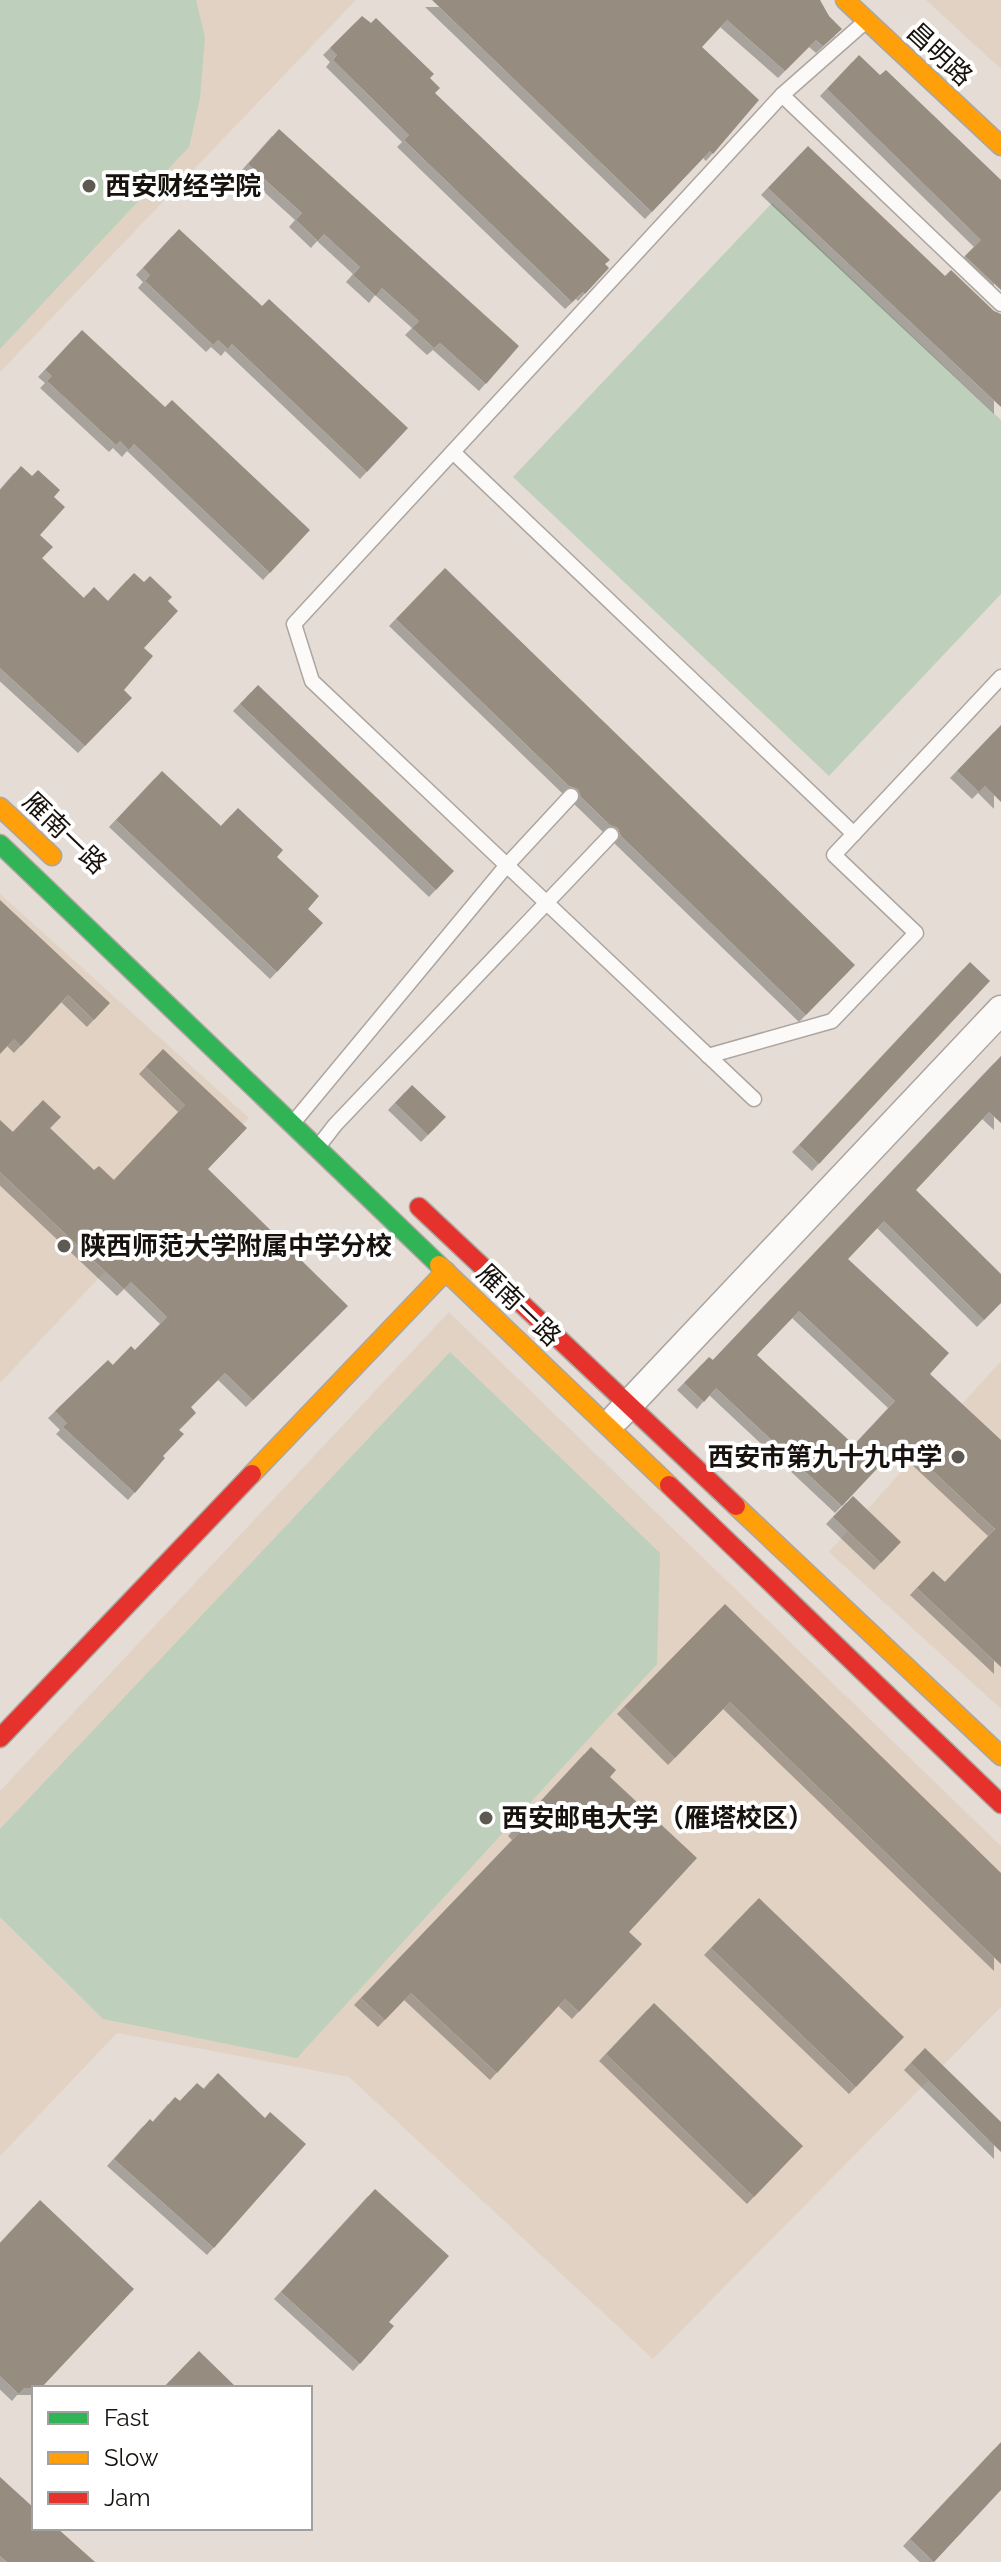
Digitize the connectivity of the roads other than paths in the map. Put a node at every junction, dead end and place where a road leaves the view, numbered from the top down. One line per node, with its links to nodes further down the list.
1 (845, 0): 2 (main road, 昌明路)
2 (866, 21): 3 (lane); 4 (main road, 昌明路)
3 (782, 95): 5 (lane); 6 (lane)
4 (1001, 146)
5 (1001, 304)
6 (453, 452): 10 (lane); 13 (lane)
7 (1001, 677): 10 (lane)
8 (571, 796): 13 (lane)
9 (0, 807): 14 (main road, 雁南一路)
10 (854, 834): 17 (lane)
11 (611, 835): 15 (lane)
12 (0, 844): 20 (main road, 雁南一路)
13 (507, 865): 15 (lane); 18 (lane)
14 (62, 866)
15 (547, 903): 17 (lane); 21 (lane)
16 (1001, 1010): 25 (street)
17 (708, 1056): 19 (lane)
18 (303, 1097): 20 (lane); 21 (main road)
19 (754, 1099)
20 (293, 1123): 22 (main road, 雁南一路)
21 (340, 1131): 22 (lane)
22 (318, 1147): 24 (main road, 雁南一路)
23 (402, 1190): 25 (main road, 雁南一路)
24 (446, 1271): 26 (main road, 雁南一路); 27 (main road)
25 (630, 1404): 26 (street); 28 (main road, 雁南一路)
26 (608, 1426): 29 (main road, 雁南一路)
27 (0, 1738)
28 (1001, 1756)
29 (1001, 1804)

